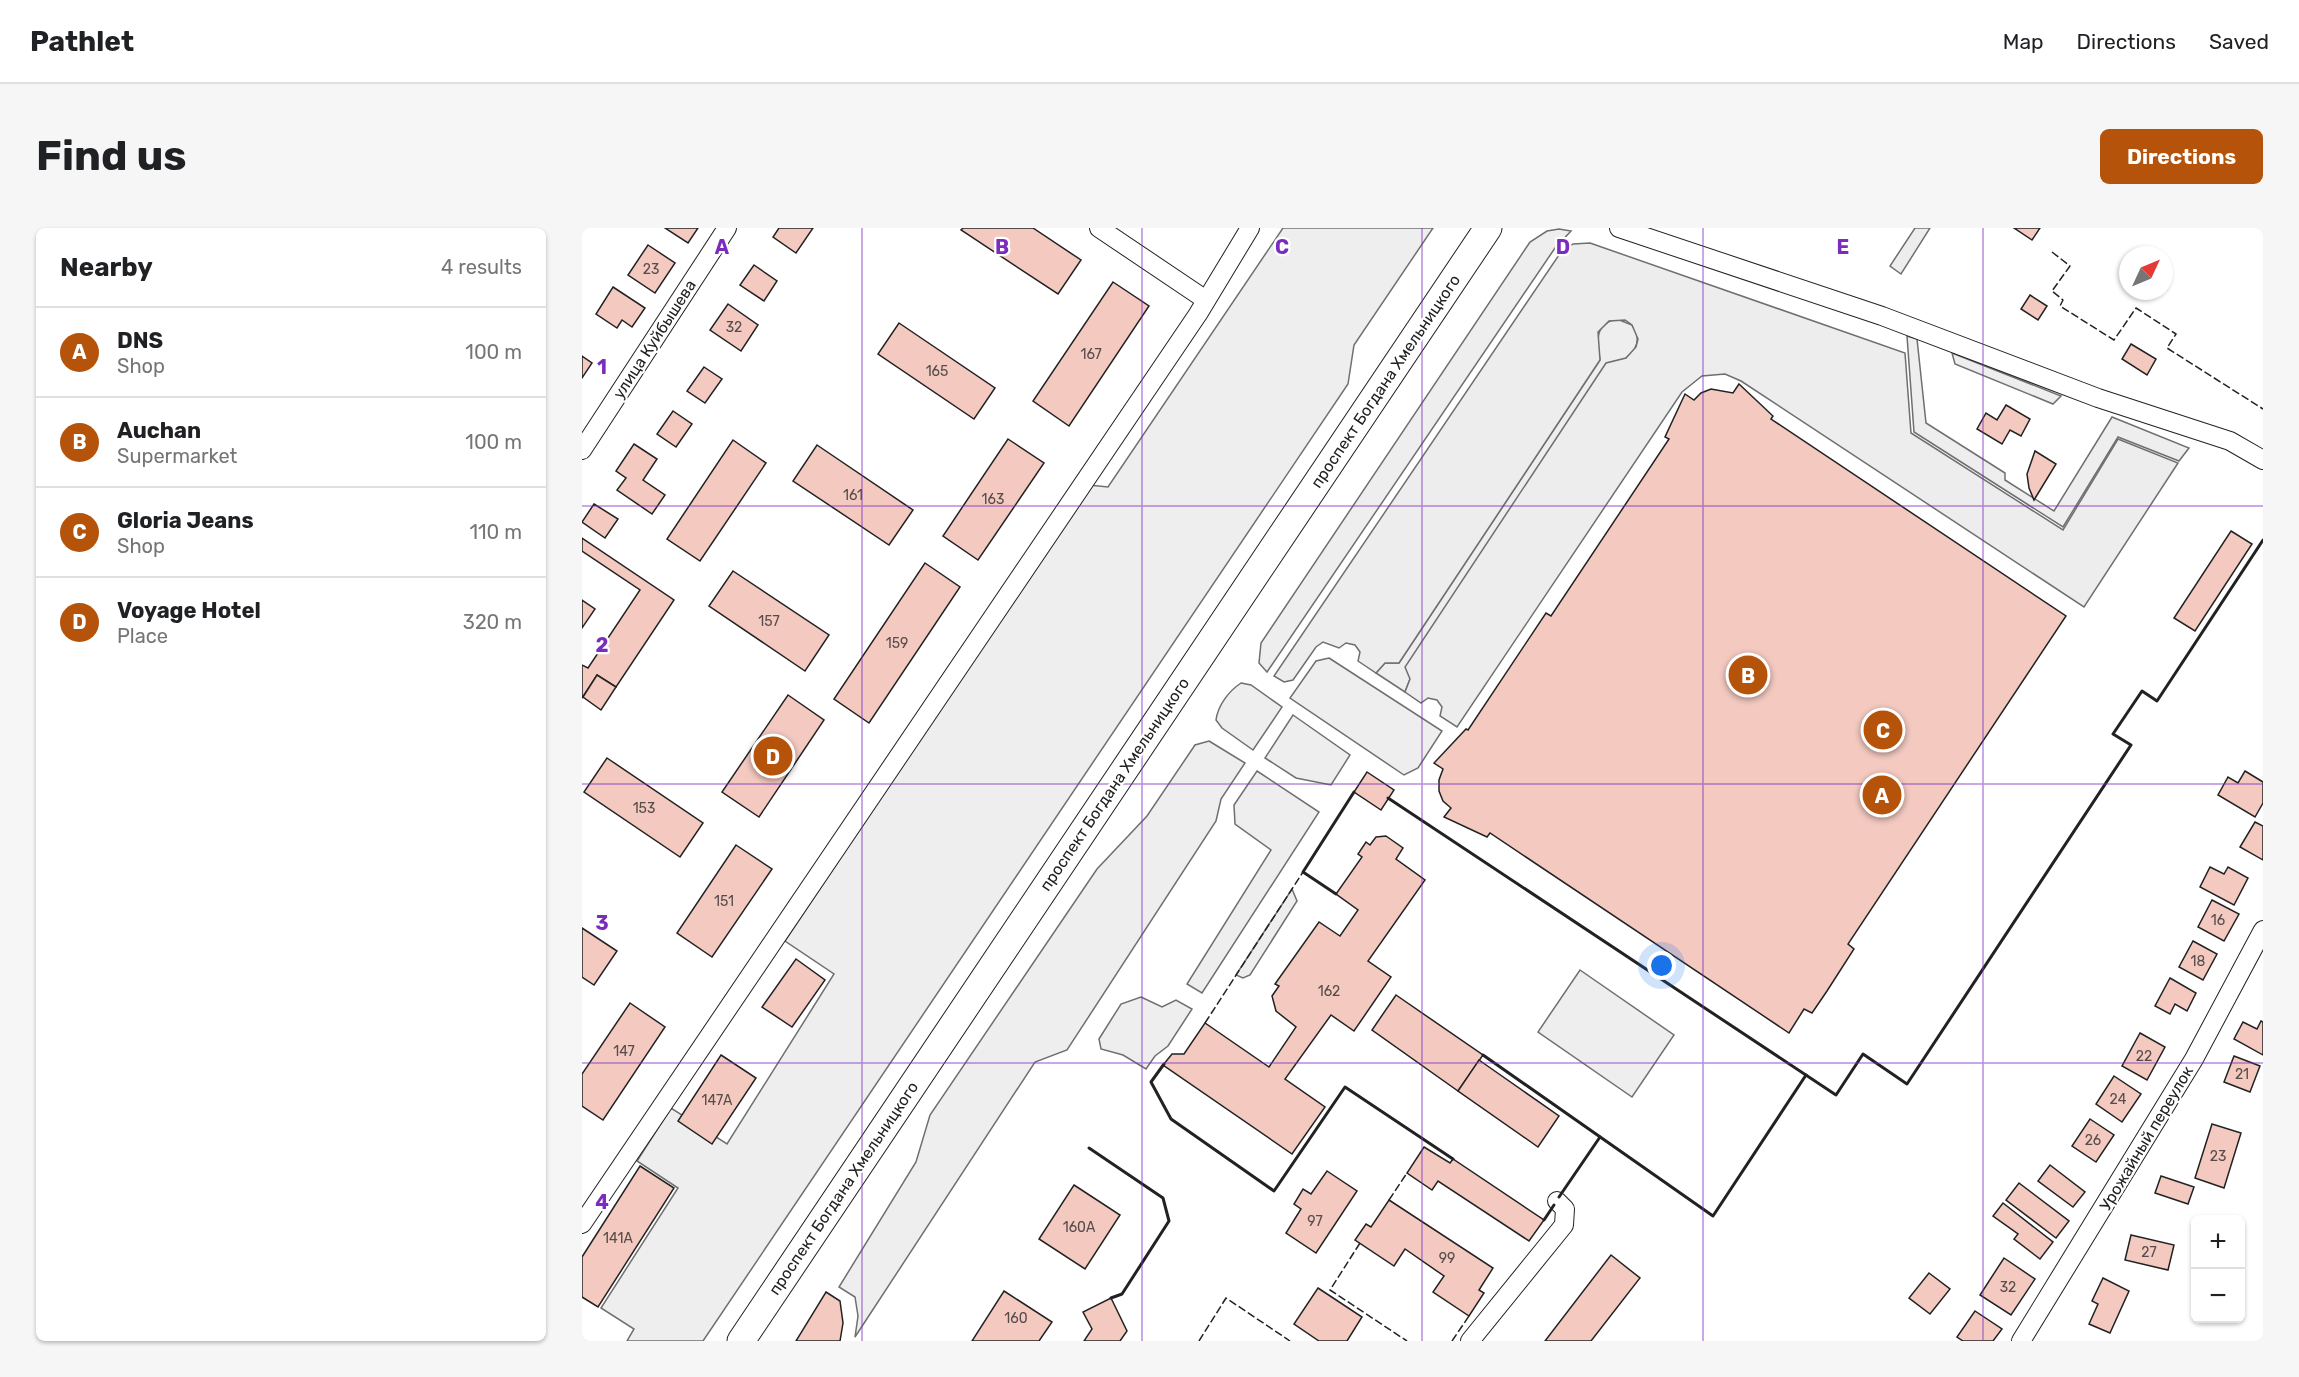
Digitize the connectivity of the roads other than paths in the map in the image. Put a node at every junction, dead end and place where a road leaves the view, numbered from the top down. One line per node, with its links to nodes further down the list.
1 (727, 228): 7 (street, улица Куйбышева)
2 (1099, 228): 6 (street)
3 (1250, 228): 6 (street)
4 (1488, 228): 12 (main road, проспект Богдана Хмельницкого)
5 (1619, 228): 8 (street)
6 (1206, 300): 11 (street)
7 (582, 450)
8 (2263, 460)
9 (2263, 930): 14 (street, Урожайный переулок)
10 (1557, 1201): 13 (street)
11 (582, 1224)
12 (741, 1341)
13 (1470, 1341)
14 (2021, 1341)

